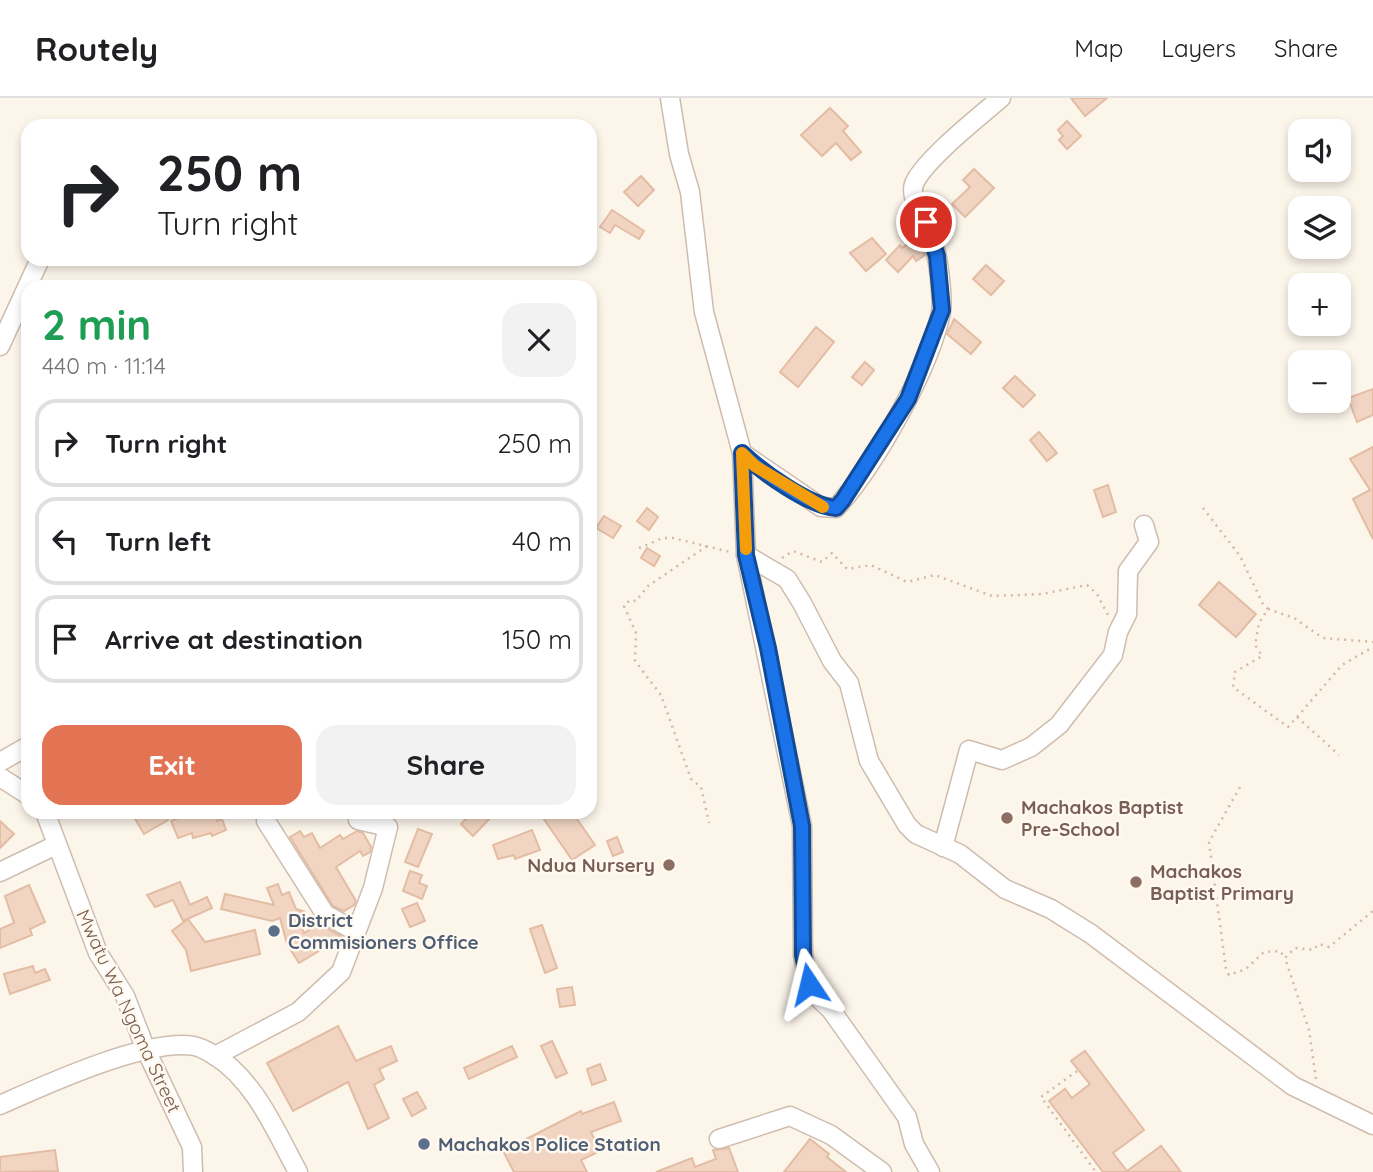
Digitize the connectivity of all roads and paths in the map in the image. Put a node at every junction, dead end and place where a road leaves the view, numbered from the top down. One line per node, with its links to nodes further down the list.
1 (670, 98): 5 (street)
2 (1001, 98): 5 (street)
3 (21, 300): 4 (street)
4 (0, 346)
5 (742, 453): 10 (street)
6 (1203, 508): 12 (path)
7 (1144, 525): 27 (street)
8 (707, 546): 9 (path); 10 (path); 25 (path)
9 (639, 548)
10 (746, 555): 11 (street); 42 (street)
11 (774, 574): 13 (path); 27 (street)
12 (1268, 609): 14 (path); 15 (path)
13 (1109, 623)
14 (1373, 645): 15 (path)
15 (1297, 718): 17 (path)
16 (21, 750): 18 (street)
17 (1339, 755)
18 (0, 762)
19 (0, 777): 21 (street)
20 (1240, 787): 31 (path)
21 (21, 790)
22 (47, 819): 26 (street, Mwatu Wa Ngoma Street)
23 (358, 820): 30 (street)
24 (266, 821): 30 (street)
25 (709, 823)
26 (56, 845): 28 (street); 32 (street, Mwatu Wa Ngoma Street)
27 (943, 847): 35 (street)
28 (0, 872)
29 (1373, 911): 31 (path)
30 (355, 931): 33 (street)
31 (1285, 958): 35 (path)
32 (146, 1050): 33 (street); 36 (street); 39 (street, Mwatu Wa Ngoma Street)
33 (215, 1056): 40 (street)
34 (1076, 1071): 43 (path)
35 (1320, 1100): 37 (street)
36 (0, 1105)
37 (1373, 1125)
38 (719, 1139): 41 (street)
39 (192, 1172)
40 (298, 1172)
41 (882, 1172)
42 (930, 1172)
43 (1096, 1172)

